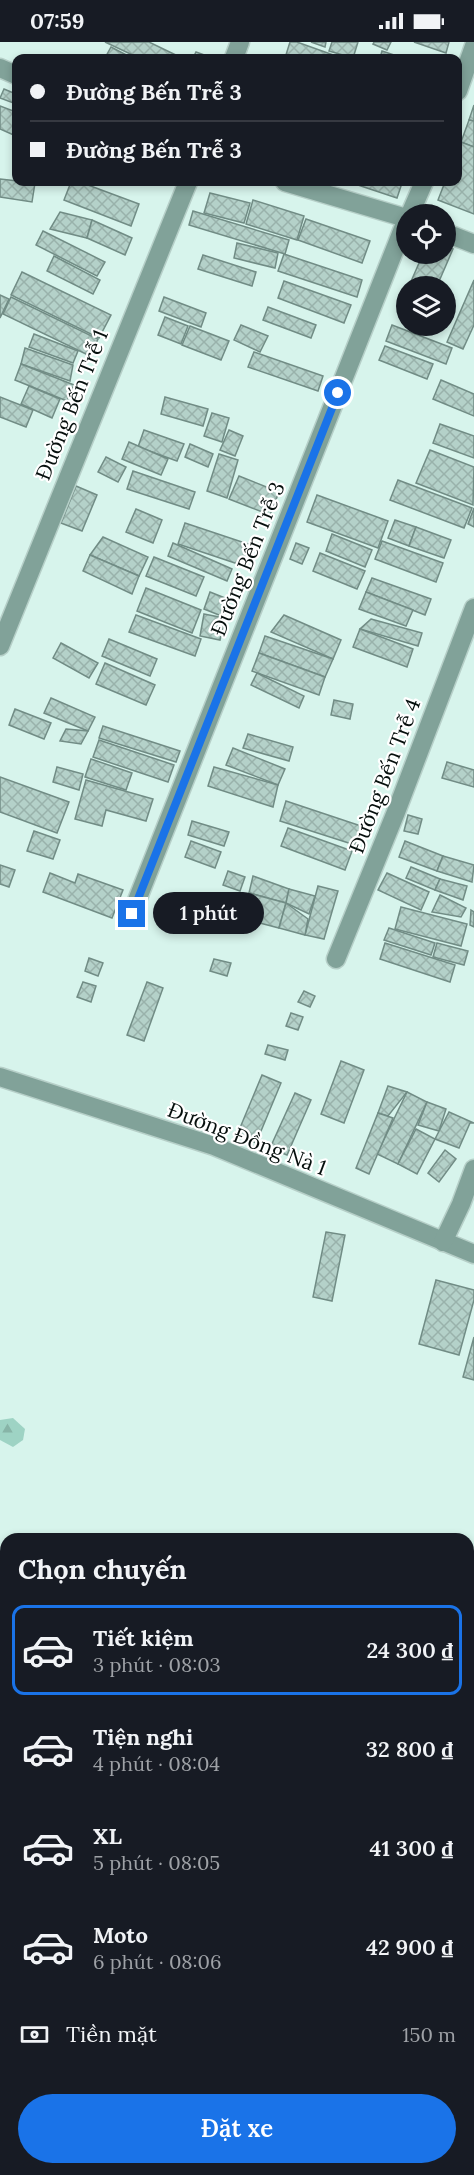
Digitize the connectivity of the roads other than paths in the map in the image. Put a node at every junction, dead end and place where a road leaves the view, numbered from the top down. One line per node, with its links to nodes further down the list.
1 (474, 46): 2 (street)
2 (462, 80)
3 (186, 186): 12 (street, Đường Bến Trễ 1)
4 (298, 186): 7 (street)
5 (422, 186): 6 (street)
6 (414, 204)
7 (396, 217)
8 (456, 237): 9 (street)
9 (474, 244)
10 (396, 245): 13 (street, Đường Bến Trễ 3)
11 (474, 608): 14 (street, Đường Bến Trễ 4)
12 (0, 646)
13 (132, 914)
14 (336, 959)
15 (0, 1077): 17 (street, Đường Đồng Nà 1)
16 (474, 1169): 17 (street)
17 (443, 1242): 18 (street, Đường Đồng Nà 1)
18 (474, 1254)

